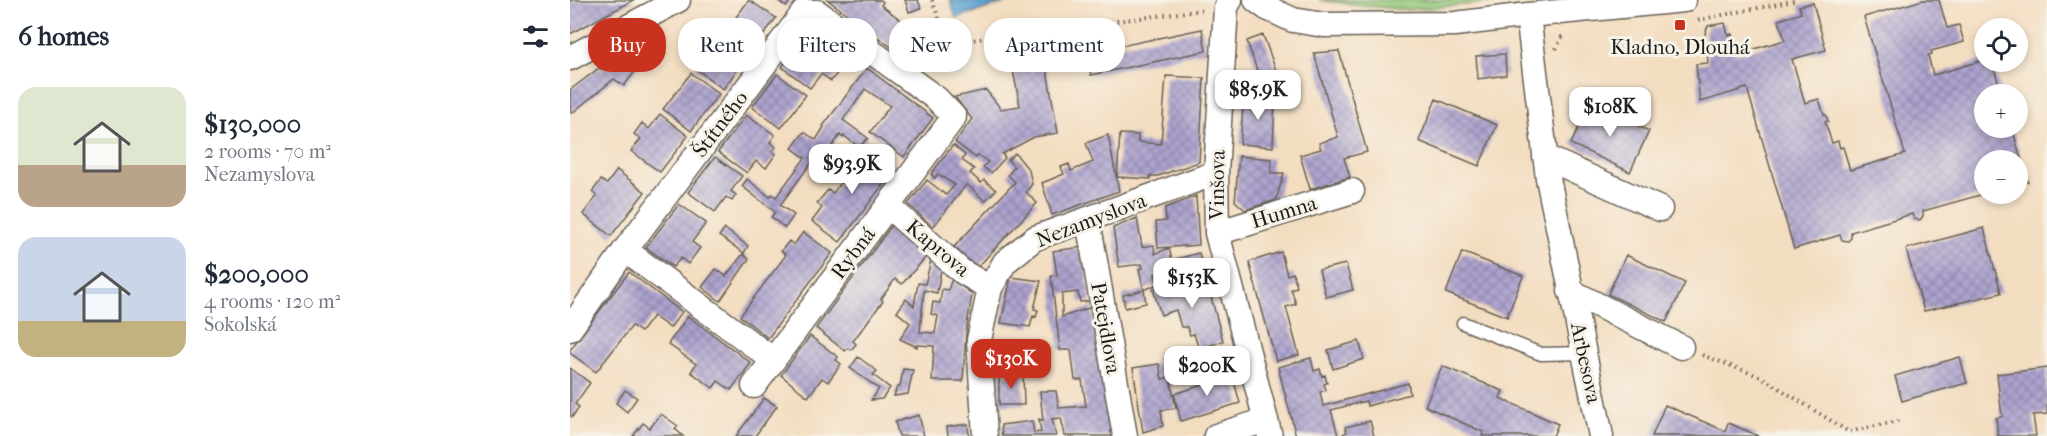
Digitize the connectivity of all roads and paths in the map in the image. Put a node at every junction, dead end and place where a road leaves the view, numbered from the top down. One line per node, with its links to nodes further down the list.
1 (678, 0): 10 (street)
2 (932, 0): 5 (path)
3 (1256, 0): 7 (street)
4 (1798, 0): 6 (path)
5 (1228, 4): 13 (street, Vinšova)
6 (1687, 11): 7 (street)
7 (1528, 15): 12 (street, Arbesova)
8 (1574, 36): 9 (path)
9 (1553, 53)
10 (570, 58)
11 (954, 117): 15 (street, Rybná); 19 (street, Štítného)
12 (1545, 157): 16 (street); 21 (street, Arbesova)
13 (1216, 173): 17 (street, Nezamyslova); 18 (street, Vinšova)
14 (1352, 191): 18 (street, Humna)
15 (888, 206): 20 (street, Kaprova); 26 (street, Rybná)
16 (1660, 209)
17 (1088, 220): 20 (street, Nezamyslova); 31 (street, Patejdlova)
18 (1217, 233): 29 (street, Vinšova)
19 (625, 250): 23 (street, Štítného); 26 (street)
20 (990, 288): 30 (street, Nezamyslova)
21 (1570, 291): 24 (street, Arbesova); 25 (street, Arbesova)
22 (1463, 323): 25 (lane)
23 (570, 329)
24 (1681, 347): 28 (path)
25 (1584, 353): 33 (street, Arbesova)
26 (772, 359): 27 (street, Rybná)
27 (754, 386)
28 (1902, 420)
29 (1268, 428): 32 (street)
30 (985, 436)
31 (1125, 436)
32 (1216, 436)
33 (1601, 436)

